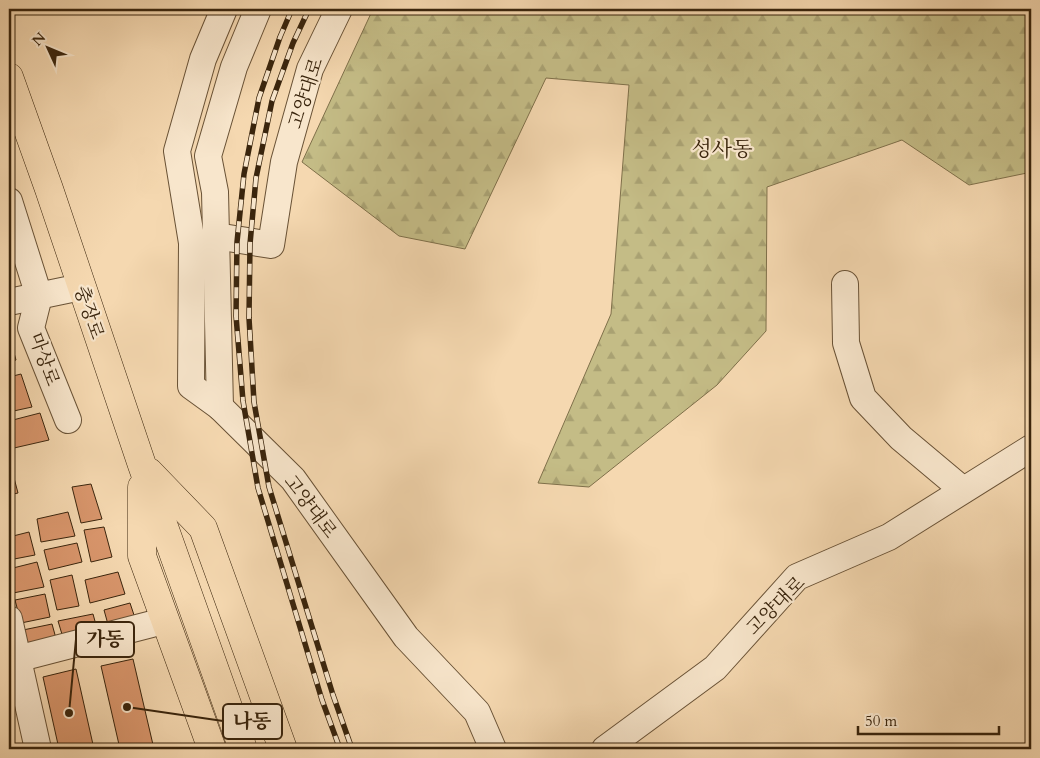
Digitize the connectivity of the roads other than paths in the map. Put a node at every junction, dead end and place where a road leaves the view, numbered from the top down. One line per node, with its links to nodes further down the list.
1 (224, 9): 11 (street, 고양대로)
2 (258, 9): 6 (street)
3 (339, 9): 6 (street, 고양대로)
4 (9, 78): 8 (main road, 충장로)
5 (9, 201): 9 (street)
6 (216, 236): 11 (street)
7 (845, 284): 15 (street)
8 (81, 287): 9 (street); 14 (main road, 충장로)
9 (39, 296): 10 (street); 12 (street, 마상로)
10 (9, 302)
11 (220, 407): 23 (street, 고양대로)
12 (68, 420)
13 (1031, 448): 15 (street, 고양대로)
14 (142, 465): 20 (main road); 21 (main road, 충장로); 22 (main road)
15 (964, 490): 24 (street, 고양대로)
16 (9, 619): 18 (street)
17 (152, 624): 18 (street)
18 (13, 660): 19 (street)
19 (38, 749)
20 (212, 749)
21 (243, 749)
22 (283, 749)
23 (493, 749)
24 (605, 749)

